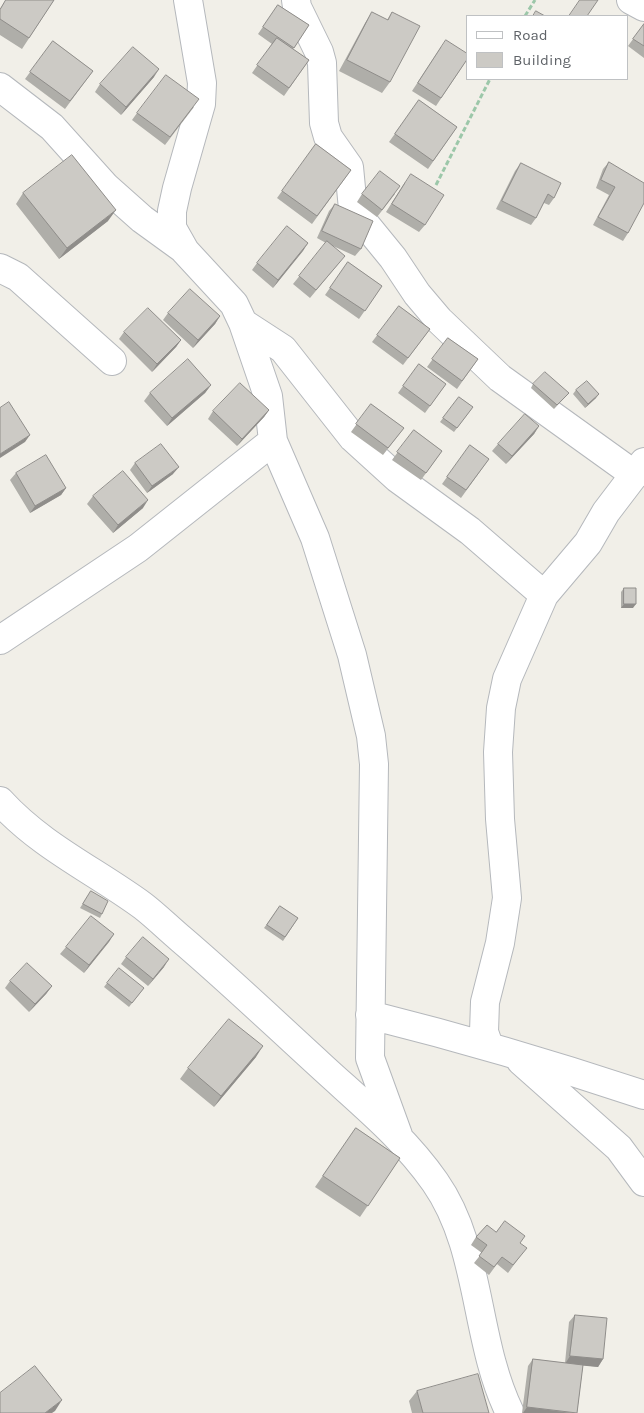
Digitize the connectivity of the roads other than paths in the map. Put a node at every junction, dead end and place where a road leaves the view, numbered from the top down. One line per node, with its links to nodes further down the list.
1 (188, 0): 6 (street)
2 (296, 0): 11 (street)
3 (631, 0): 4 (street)
4 (644, 7)
5 (0, 87): 6 (street)
6 (185, 251): 8 (street)
7 (0, 268): 9 (street)
8 (243, 323): 10 (street); 12 (street)
9 (112, 360)
10 (273, 441): 13 (street); 15 (street)
11 (640, 469): 12 (street)
12 (544, 595): 16 (street)
13 (0, 640)
14 (4, 814): 19 (street)
15 (370, 1015): 16 (street); 19 (street)
16 (489, 1046): 17 (street)
17 (516, 1057): 18 (street); 20 (street)
18 (644, 1095)
19 (398, 1135): 21 (street)
20 (644, 1182)
21 (504, 1409)

